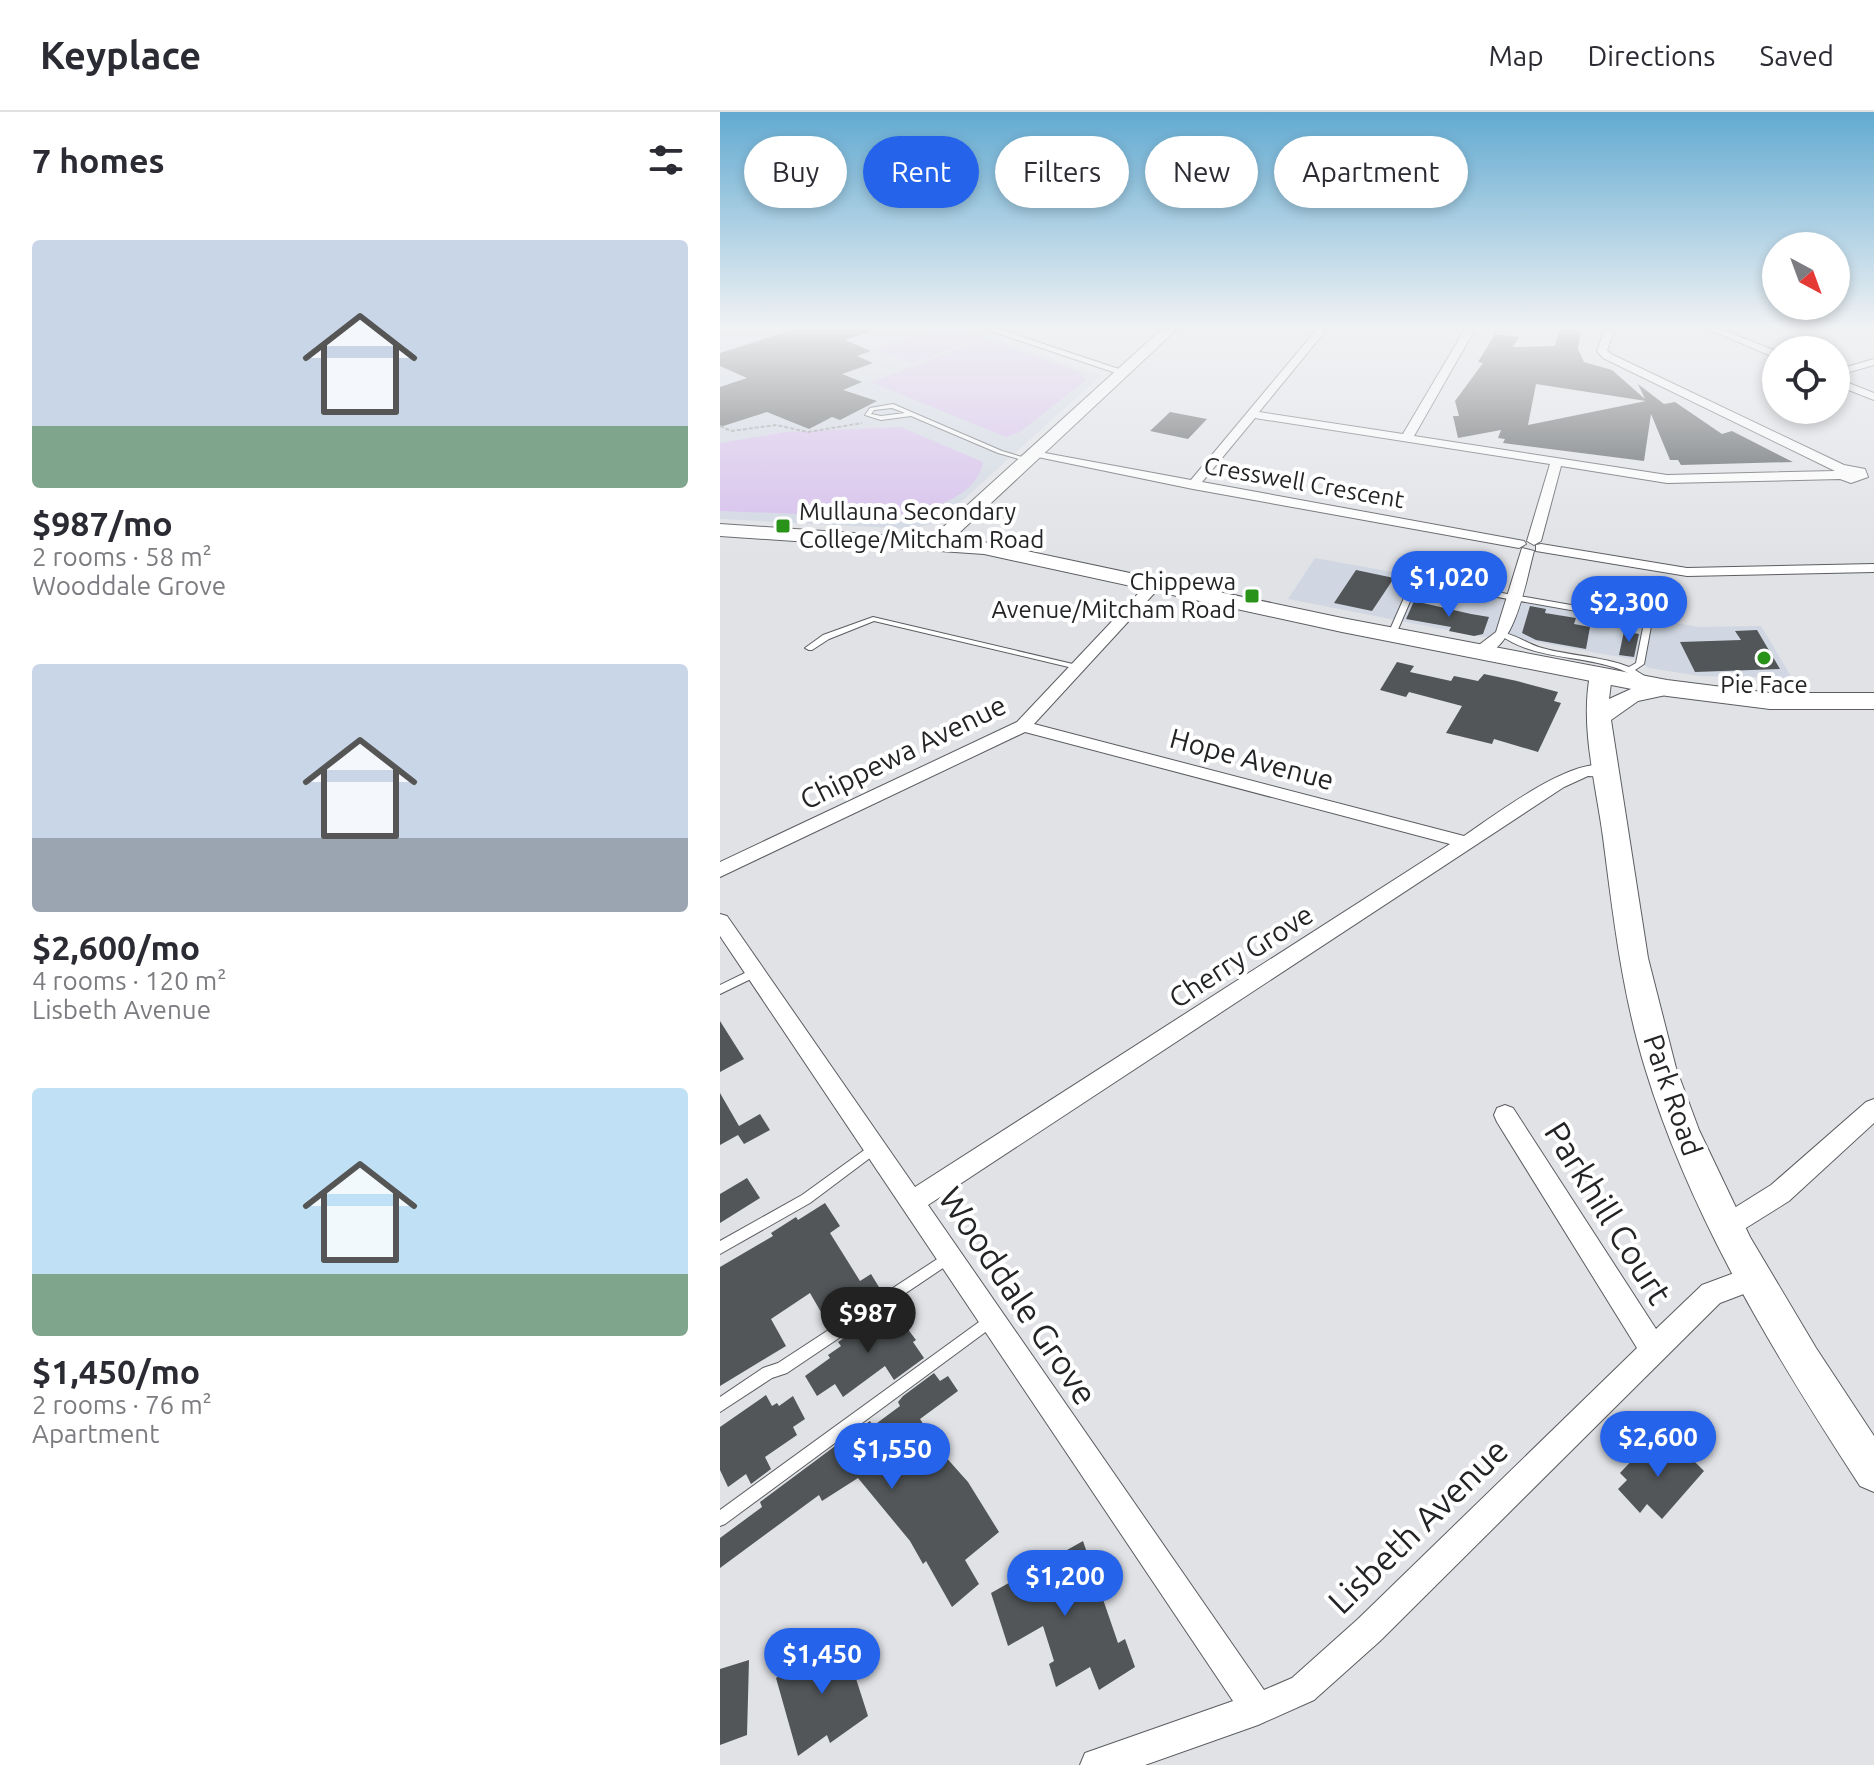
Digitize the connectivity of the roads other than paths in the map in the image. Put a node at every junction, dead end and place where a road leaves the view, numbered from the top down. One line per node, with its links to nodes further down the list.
1 (886, 406): 7 (lane)
2 (886, 406): 7 (lane)
3 (1086, 406): 10 (street)
4 (1258, 406): 8 (street)
5 (1425, 406): 9 (street)
6 (1709, 406): 13 (street)
7 (912, 414): 10 (lane)
8 (1252, 414): 9 (street); 16 (street)
9 (1406, 439): 11 (street)
10 (1031, 458): 16 (street, Cresswell Crescent); 18 (street)
11 (1556, 463): 13 (street); 19 (street)
12 (1874, 467): 14 (street)
13 (1842, 472): 14 (street)
14 (1861, 475): 15 (street)
15 (1874, 484)
16 (1193, 485): 19 (street, Cresswell Crescent)
17 (720, 530): 18 (main road)
18 (937, 543): 21 (main road)
19 (1530, 546): 20 (street, Cresswell Crescent); 22 (street)
20 (1874, 568)
21 (1155, 584): 23 (main road); 28 (street, Chippewa Avenue)
22 (1513, 596): 23 (lane); 24 (street); 29 (lane)
23 (1392, 634): 26 (main road)
24 (1503, 634): 26 (street); 27 (lane)
25 (809, 648): 28 (lane)
26 (1480, 651): 27 (main road)
27 (1518, 652): 29 (lane); 30 (main road)
28 (1077, 667): 36 (street, Chippewa Avenue)
29 (1632, 668): 31 (lane)
30 (1601, 675): 31 (main road); 35 (street, Park Road)
31 (1661, 687): 33 (main road); 35 (street)
32 (1874, 687): 33 (main road)
33 (1722, 694): 34 (main road)
34 (1874, 701)
35 (1600, 718): 37 (street, Park Road)
36 (1023, 726): 38 (street, Hope Avenue); 39 (street, Chippewa Avenue)
37 (1607, 771): 38 (street, Cherry Grove); 47 (street, Park Road)
38 (1468, 843): 46 (street, Cherry Grove)
39 (720, 870)
40 (720, 921): 41 (street, Wooddale Grove)
41 (753, 973): 42 (lane); 45 (street, Wooddale Grove)
42 (720, 990)
43 (1874, 1109): 47 (street)
44 (1505, 1115): 52 (street, Parkhill Court)
45 (874, 1148): 46 (street, Wooddale Grove); 48 (lane)
46 (911, 1203): 49 (street, Wooddale Grove)
47 (1724, 1228): 50 (street, Park Road)
48 (720, 1248)
49 (948, 1258): 51 (street, Wooddale Grove); 53 (lane)
50 (1753, 1278): 52 (street, Lisbeth Avenue); 54 (street, Park Road)
51 (990, 1320): 55 (lane); 56 (street, Wooddale Grove)
52 (1653, 1348): 56 (street, Lisbeth Avenue)
53 (720, 1405)
54 (1874, 1472)
55 (720, 1519)
56 (1258, 1709): 57 (street, Lisbeth Avenue)
57 (1097, 1765)

